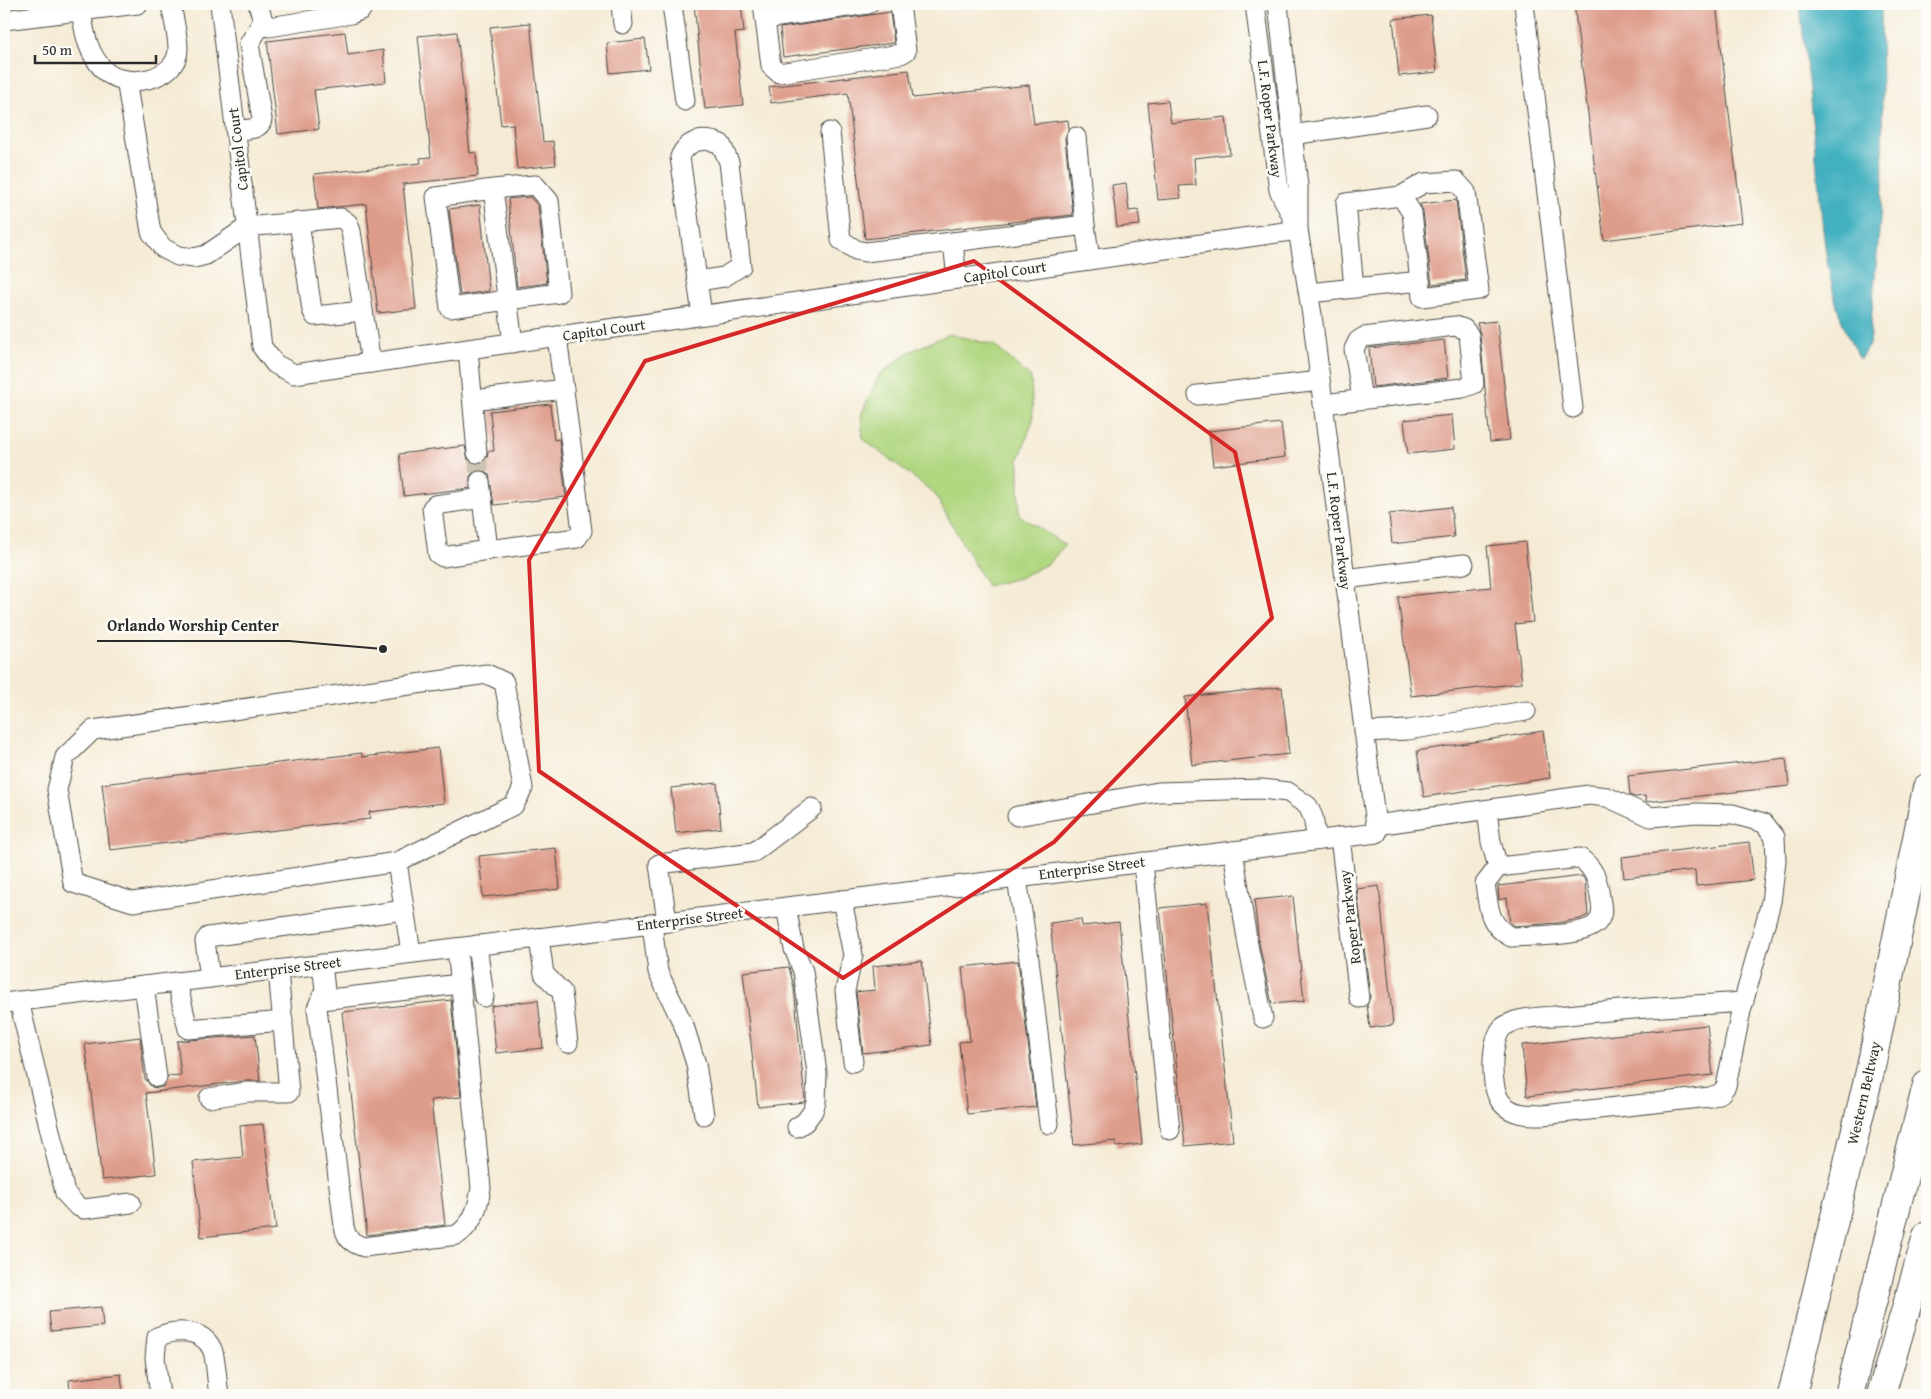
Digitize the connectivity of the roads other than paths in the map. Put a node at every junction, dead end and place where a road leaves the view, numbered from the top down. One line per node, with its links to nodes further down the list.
1 (138, 4): 12 (street)
2 (171, 4): 17 (street)
3 (220, 4): 20 (street, Capitol Court)
4 (363, 4): 13 (street)
5 (621, 4): 16 (street)
6 (672, 4): 18 (street)
7 (868, 4): 14 (street)
8 (900, 4): 14 (street)
9 (1255, 4): 29 (street, L.F. Roper Parkway)
10 (1278, 4): 22 (street, L.F. Roper Parkway)
11 (1524, 4): 50 (street)
12 (81, 11): 15 (street); 17 (street)
13 (260, 12): 20 (street)
14 (764, 12)
15 (4, 20)
16 (623, 24)
17 (126, 80): 28 (street)
18 (686, 101)
19 (1427, 116): 22 (street)
20 (236, 130): 28 (street, Capitol Court)
21 (830, 132): 30 (street)
22 (1292, 134): 29 (street, L.F. Roper Parkway)
23 (1076, 137): 27 (street)
24 (493, 189): 37 (street); 37 (street); 37 (street)
25 (1401, 196): 34 (street); 34 (street); 35 (street)
26 (299, 222): 28 (street); 38 (street); 38 (street)
27 (1085, 225): 30 (street); 31 (street)
28 (247, 227): 43 (street, Capitol Court)
29 (1298, 230): 31 (street, Capitol Court); 36 (street, L.F. Roper Parkway)
30 (953, 242): 32 (street)
31 (1090, 260): 32 (street, Capitol Court)
32 (957, 279): 39 (street, Capitol Court)
33 (697, 281): 33 (street); 39 (street)
34 (1420, 281): 35 (street)
35 (1354, 288): 36 (street)
36 (1309, 293): 44 (street, L.F. Roper Parkway)
37 (507, 301): 41 (street)
38 (363, 311): 43 (street)
39 (702, 315): 40 (street, Capitol Court)
40 (557, 336): 41 (street, Capitol Court); 45 (street)
41 (513, 343): 42 (street, Capitol Court)
42 (468, 349): 43 (street, Capitol Court); 48 (street)
43 (371, 363)
44 (1320, 381): 46 (street); 49 (street, L.F. Roper Parkway)
45 (564, 389): 48 (street); 52 (street)
46 (1198, 395)
47 (1362, 399): 47 (street); 49 (street)
48 (473, 400): 51 (street)
49 (1323, 404): 54 (street, L.F. Roper Parkway)
50 (1573, 408)
51 (477, 453)
52 (488, 550): 52 (street)
53 (1464, 564): 54 (street)
54 (1345, 579): 56 (street, L.F. Roper Parkway)
55 (1526, 711): 56 (street)
56 (1364, 732): 61 (street, L.F. Roper Parkway)
57 (1927, 788): 103 (highway, Western Beltway)
58 (812, 808): 72 (street)
59 (1488, 810): 61 (street, Enterprise Street); 67 (street); 87 (street, Enterprise Street)
60 (1016, 816): 63 (street)
61 (1376, 829): 62 (street, Enterprise Street)
62 (1340, 837): 63 (street, Enterprise Street); 84 (street, Roper Parkway)
63 (1317, 840): 64 (street, Enterprise Street)
64 (1233, 851): 66 (street, Enterprise Street); 88 (street)
65 (397, 862): 65 (street); 71 (street)
66 (1143, 862): 68 (street, Enterprise Street); 98 (street)
67 (1498, 867): 67 (street)
68 (1016, 878): 69 (street, Enterprise Street); 96 (street)
69 (842, 900): 70 (street, Enterprise Street); 91 (street)
70 (786, 907): 72 (street, Enterprise Street); 97 (street)
71 (404, 910): 76 (street); 79 (street)
72 (660, 923): 73 (street, Enterprise Street); 95 (street)
73 (539, 938): 74 (street, Enterprise Street); 90 (street)
74 (477, 945): 75 (street, Enterprise Street); 83 (street)
75 (456, 948): 76 (street, Enterprise Street); 81 (street)
76 (411, 953): 77 (street, Enterprise Street)
77 (322, 964): 78 (street, Enterprise Street); 85 (street)
78 (278, 970): 79 (street, Enterprise Street); 89 (street)
79 (210, 978): 80 (street, Enterprise Street)
80 (177, 982): 82 (street, Enterprise Street); 89 (street)
81 (460, 984): 85 (street); 85 (street)
82 (144, 986): 86 (street, Enterprise Street); 92 (street)
83 (484, 997)
84 (1360, 998)
85 (320, 1000)
86 (11, 1002): 99 (street)
87 (1744, 1002): 87 (street, Enterprise Street)
88 (1263, 1018)
89 (283, 1021): 94 (street)
90 (568, 1043)
91 (853, 1062)
92 (157, 1077)
93 (1927, 1085): 104 (highway)
94 (209, 1098)
95 (704, 1115)
96 (1049, 1124)
97 (797, 1127)
98 (1170, 1130)
99 (132, 1203)
100 (1927, 1236): 105 (highway)
101 (160, 1395): 102 (street)
102 (219, 1395)
103 (1792, 1395)
104 (1849, 1395)
105 (1881, 1395)

